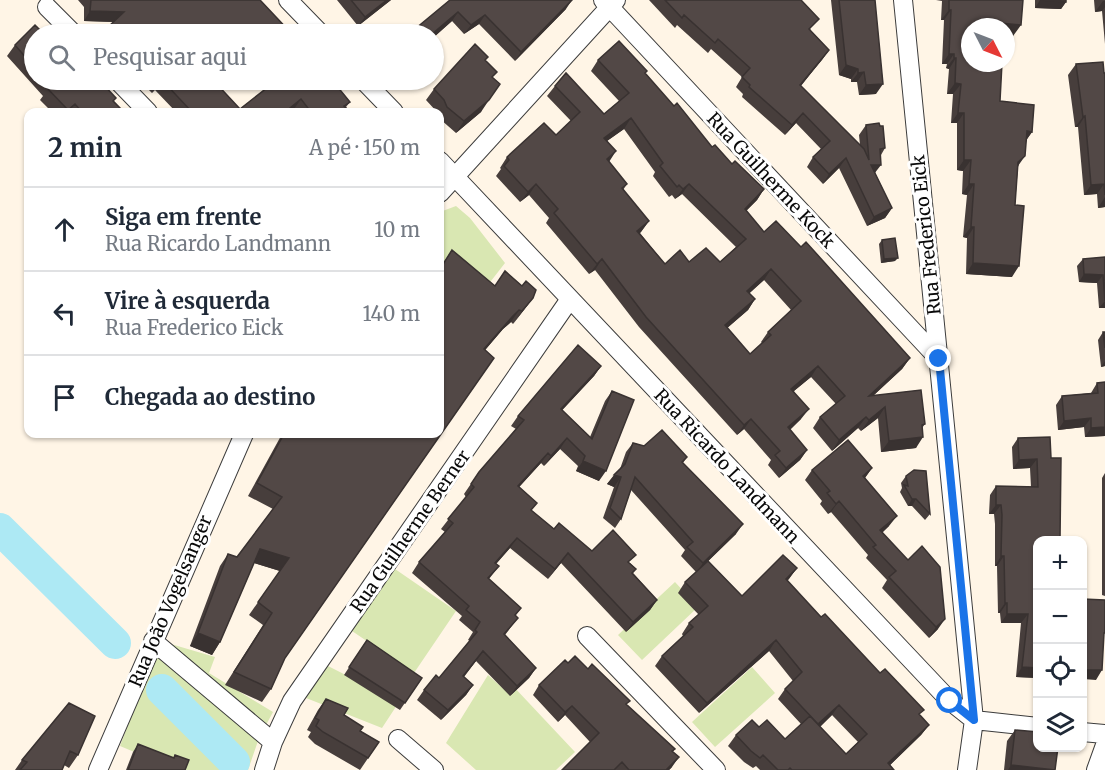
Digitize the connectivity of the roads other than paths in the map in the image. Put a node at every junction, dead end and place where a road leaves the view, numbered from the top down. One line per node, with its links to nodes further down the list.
1 (288, 0): 6 (street)
2 (903, 0): 15 (street, Rua Frederico Eick)
3 (610, 2): 12 (street); 15 (street, Rua Guilherme Kock)
4 (47, 7): 5 (street)
5 (64, 24)
6 (311, 24)
7 (127, 90): 9 (street)
8 (373, 90): 10 (street)
9 (144, 108)
10 (390, 108)
11 (444, 165): 12 (street, Rua Ricardo Landmann)
12 (455, 177): 13 (street); 14 (street, Rua Ricardo Landmann)
13 (444, 189)
14 (570, 299): 19 (street, Rua Ricardo Landmann); 24 (street, Rua Guilherme Berner)
15 (939, 359): 19 (street, Rua Frederico Eick)
16 (242, 438): 18 (street, Rua João Vogelsanger)
17 (587, 636): 29 (street)
18 (153, 641): 24 (street); 26 (street, Rua João Vogelsanger)
19 (974, 720): 20 (street); 30 (street, Rua Frederico Eick)
20 (1033, 726)
21 (1087, 732): 22 (street)
22 (1105, 734)
23 (398, 739): 28 (street)
24 (273, 742): 27 (street, Rua Guilherme Berner)
25 (1105, 744): 31 (street)
26 (98, 770)
27 (264, 770)
28 (434, 770)
29 (716, 770)
30 (967, 770)
31 (1096, 770)

